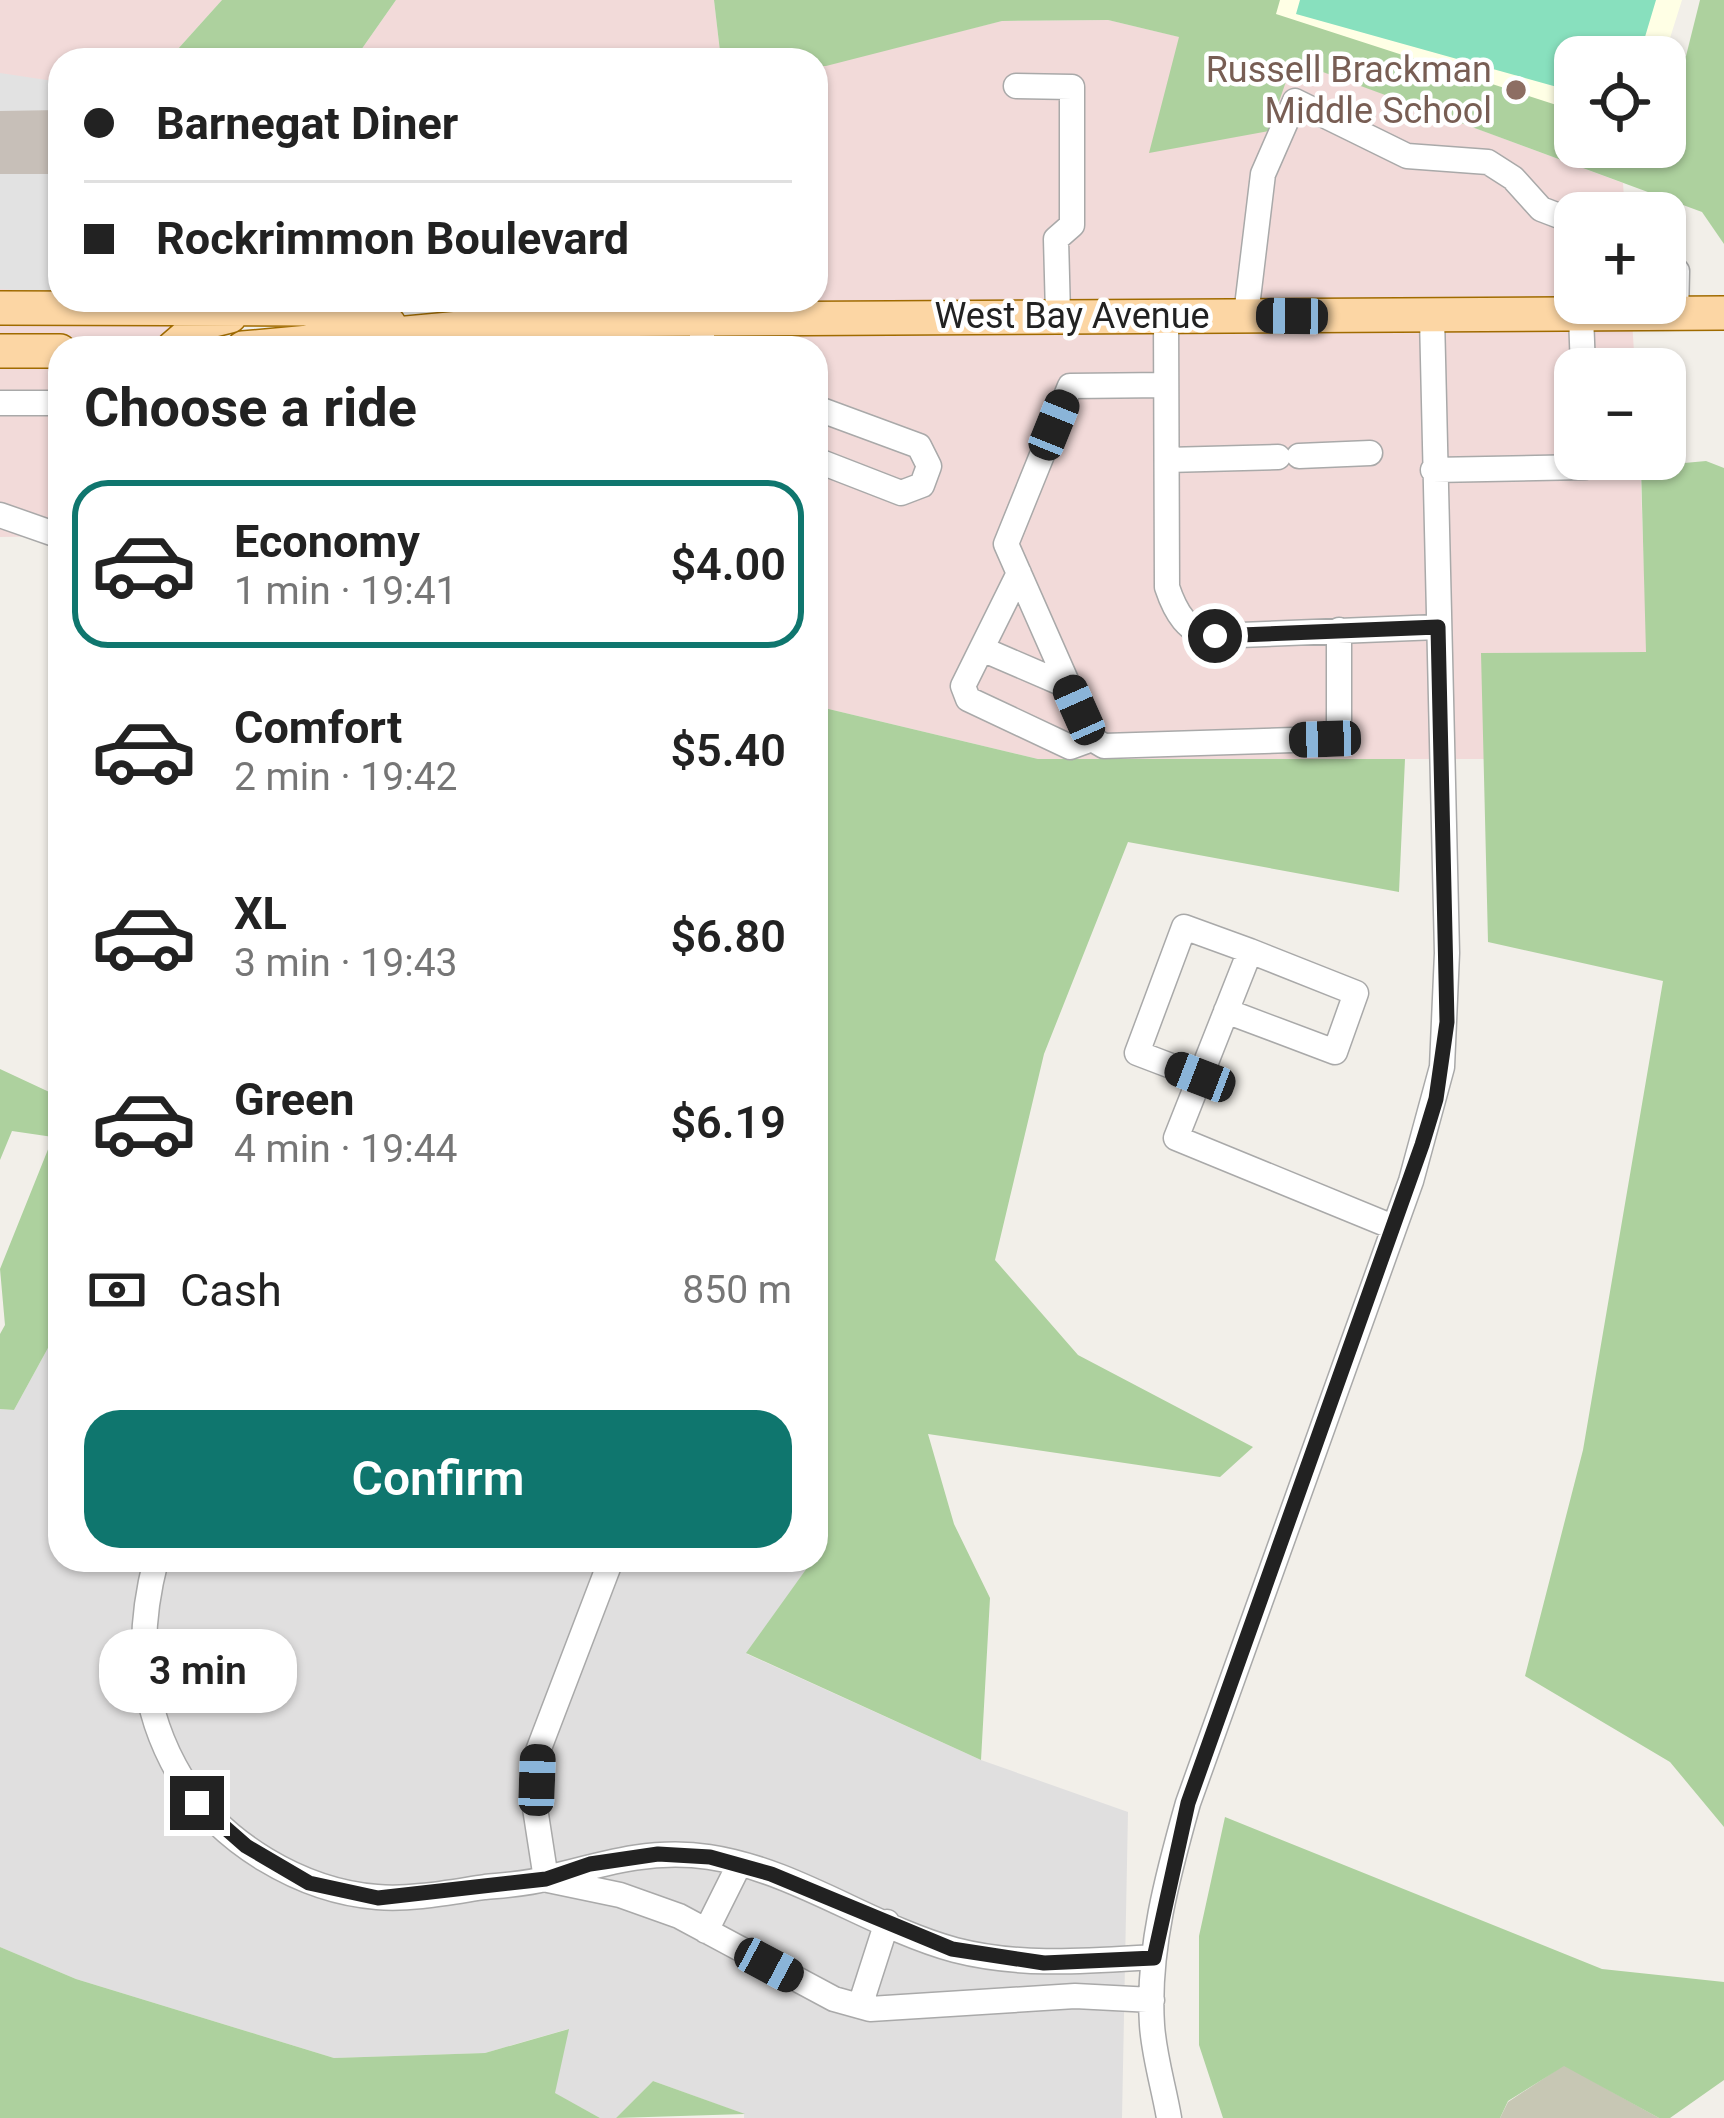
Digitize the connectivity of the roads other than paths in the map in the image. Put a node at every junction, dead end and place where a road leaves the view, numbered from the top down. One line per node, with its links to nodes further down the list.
1 (1016, 86): 10 (street)
2 (1554, 213): 13 (street)
3 (0, 308): 4 (main road, West Bay Avenue)
4 (48, 308)
5 (243, 312): 18 (main road)
6 (322, 312): 16 (main road, West Bay Avenue)
7 (534, 312): 16 (main road, West Bay Avenue)
8 (560, 312): 17 (main road, West Bay Avenue)
9 (1724, 313): 12 (main road, West Bay Avenue)
10 (1058, 314): 11 (main road, West Bay Avenue); 17 (main road, West Bay Avenue)
11 (1166, 314): 13 (main road, West Bay Avenue); 22 (street)
12 (1686, 314)
13 (1246, 315): 15 (main road, West Bay Avenue)
14 (1554, 315): 15 (main road, West Bay Avenue)
15 (1432, 317): 30 (street)
16 (420, 329): 19 (main road, West Bay Avenue)
17 (702, 333)
18 (186, 336)
19 (371, 336)
20 (0, 351): 21 (main road)
21 (48, 351)
22 (1166, 385): 27 (street); 33 (street)
23 (48, 403): 24 (street)
24 (0, 404)
25 (828, 412): 28 (street)
26 (1370, 453): 27 (street)
27 (1166, 460): 35 (street)
28 (828, 465)
29 (1554, 468): 30 (street)
30 (1433, 470): 34 (street)
31 (0, 515): 32 (street)
32 (48, 532)
33 (1019, 573): 36 (street); 37 (street)
34 (1438, 627): 35 (street); 42 (street)
35 (1339, 630): 38 (street)
36 (982, 649): 37 (street); 38 (street)
37 (1066, 681): 38 (street)
38 (1091, 739)
39 (1250, 951): 40 (street); 40 (street); 41 (street)
40 (1226, 1011): 41 (street)
41 (1200, 1077): 42 (street)
42 (1393, 1227): 50 (street)
43 (152, 1572): 46 (street)
44 (606, 1572): 46 (street)
45 (739, 1865): 46 (street); 47 (street); 48 (street)
46 (546, 1879): 48 (street)
47 (887, 1922): 49 (street); 53 (street)
48 (706, 1930): 53 (street)
49 (994, 1957): 50 (street); 52 (street)
50 (1154, 1958): 51 (street)
51 (1152, 2000): 52 (street); 54 (street)
52 (993, 2002): 53 (street)
53 (860, 2006)
54 (1169, 2118)

